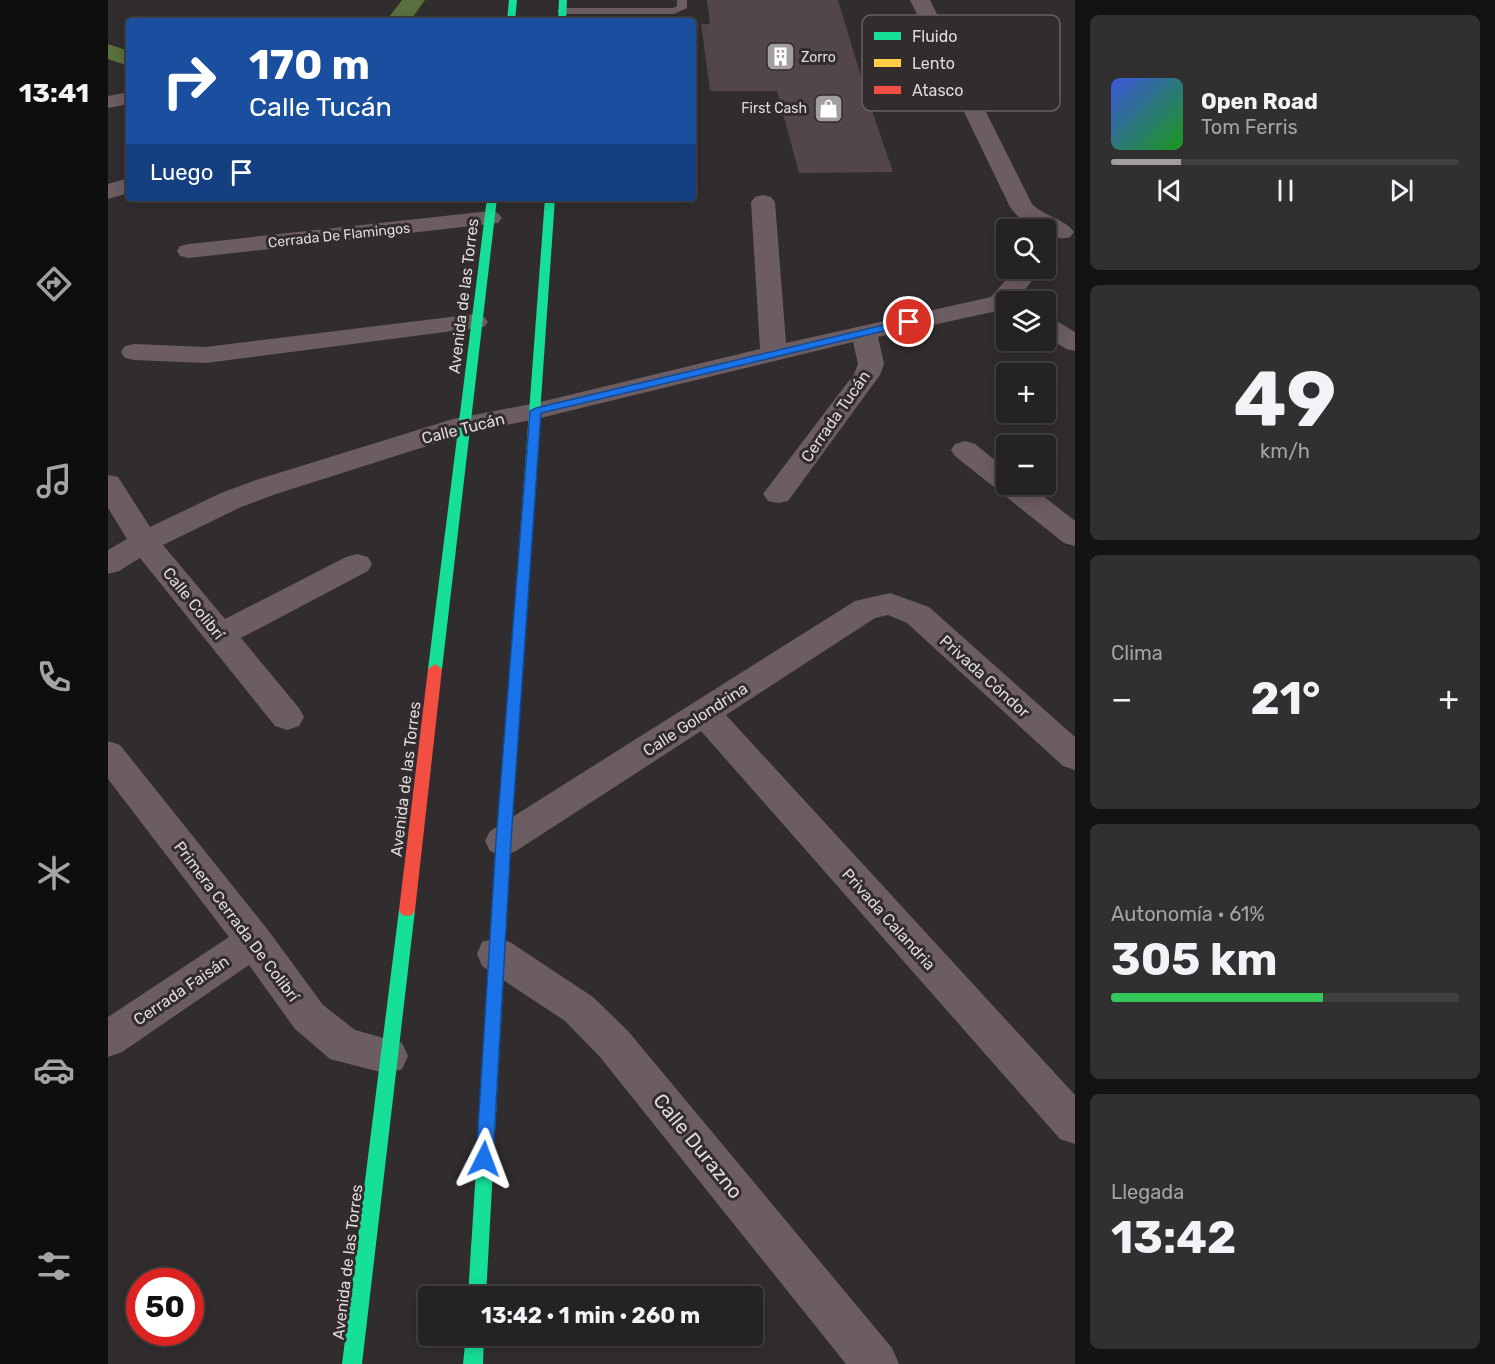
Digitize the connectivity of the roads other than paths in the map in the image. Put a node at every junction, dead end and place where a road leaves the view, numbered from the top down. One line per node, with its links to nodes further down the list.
1 (513, 0): 7 (main road)
2 (682, 0): 4 (lane)
3 (920, 0): 6 (street)
4 (629, 6): 5 (lane)
5 (562, 11)
6 (927, 15)
7 (511, 18)
8 (126, 99): 9 (street)
9 (108, 102)
10 (975, 111): 16 (street)
11 (126, 186): 12 (street)
12 (108, 192)
13 (550, 201): 26 (main road)
14 (763, 202): 25 (street)
15 (491, 208): 18 (street, Cerrada De Flamingos); 20 (main road, Avenida de las Torres)
16 (1068, 224): 17 (street)
17 (1056, 238)
18 (189, 252)
19 (996, 306): 22 (street, Calle Tucán)
20 (475, 322): 24 (street); 27 (main road, Avenida de las Torres)
21 (1056, 331): 23 (street)
22 (864, 332): 25 (street, Calle Tucán); 31 (street, Cerrada Tucán)
23 (1075, 343)
24 (134, 352)
25 (774, 354): 26 (street, Calle Tucán)
26 (536, 411): 27 (street, Calle Tucán); 43 (main road)
27 (463, 425): 34 (street, Calle Tucán); 47 (main road, Avenida de las Torres)
28 (965, 450): 29 (street)
29 (996, 475)
30 (108, 484): 34 (street, Calle Colibrí)
31 (778, 494)
32 (1022, 495): 33 (street)
33 (1075, 536)
34 (144, 542): 35 (street, Calle Tucán); 38 (street, Calle Colibrí)
35 (108, 564)
36 (357, 564): 38 (street)
37 (890, 604): 39 (street, Calle Golondrina); 42 (street, Privada Cóndor)
38 (220, 635): 40 (street, Calle Colibrí)
39 (704, 713): 43 (street, Calle Golondrina); 48 (street, Privada Calandria)
40 (287, 717)
41 (108, 754): 44 (street, Primera Cerrada De Colibrí)
42 (1075, 757)
43 (503, 841): 45 (main road)
44 (254, 940): 46 (street, Cerrada Faisán); 47 (street, Primera Cerrada De Colibrí)
45 (496, 954): 49 (main road); 53 (street, Calle Durazno)
46 (108, 1039)
47 (388, 1056): 51 (main road, Avenida de las Torres)
48 (1075, 1125)
49 (478, 1286)
50 (474, 1346): 52 (main road)
51 (352, 1364)
52 (473, 1364)
53 (876, 1364)

